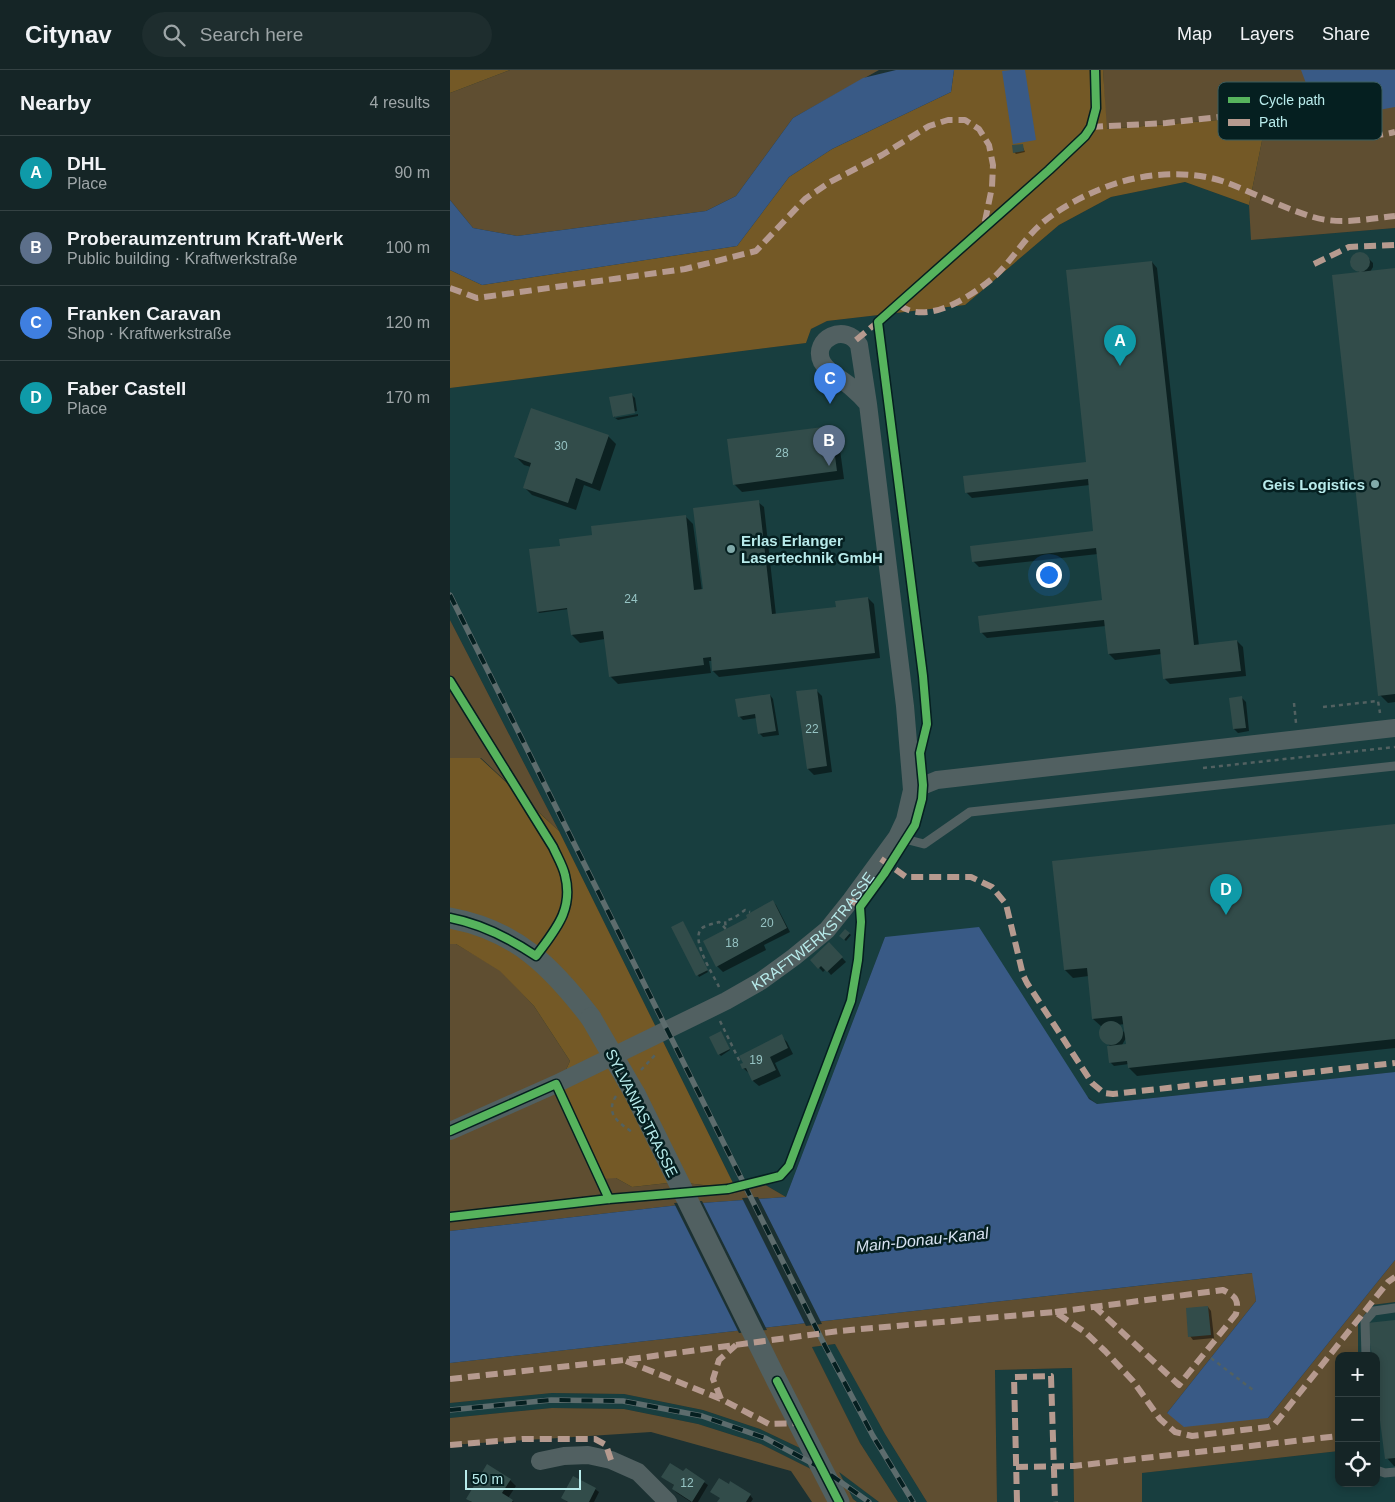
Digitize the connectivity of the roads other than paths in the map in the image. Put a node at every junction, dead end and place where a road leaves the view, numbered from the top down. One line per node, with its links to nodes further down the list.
1 (868, 404): 4 (street, KRAFTWERKSTRASSE)
2 (1388, 729): 4 (street)
3 (1395, 766): 5 (lane)
4 (912, 790): 5 (street, KRAFTWERKSTRASSE)
5 (897, 837): 7 (street, KRAFTWERKSTRASSE)
6 (450, 918): 14 (street, SYLVANIASTRASSE, bridge)
7 (450, 1131)
8 (1395, 1308): 9 (lane)
9 (1366, 1352)
10 (540, 1461): 13 (street)
11 (1380, 1471): 12 (lane)
12 (1395, 1472)
13 (668, 1502)
14 (839, 1502)

